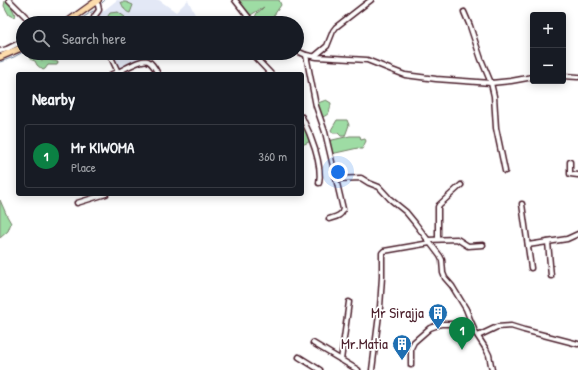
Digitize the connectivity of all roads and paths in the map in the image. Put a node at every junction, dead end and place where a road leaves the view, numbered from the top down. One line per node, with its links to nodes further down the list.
1 (9, 0): 6 (street)
2 (234, 0): 9 (street)
3 (371, 0): 14 (street)
4 (96, 1): 7 (main road); 8 (street)
5 (464, 12): 26 (street)
6 (25, 16)
7 (76, 16)
8 (95, 16)
9 (247, 16)
10 (16, 44): 12 (street)
11 (16, 50): 15 (main road)
12 (0, 52)
13 (306, 55): 14 (street); 31 (street)
14 (315, 56): 26 (street)
15 (0, 57)
16 (112, 60): 20 (street)
17 (146, 60): 20 (street)
18 (146, 60): 21 (street)
19 (258, 60): 22 (street)
20 (118, 72)
21 (157, 72)
22 (269, 72)
23 (566, 76): 24 (street)
24 (578, 77)
25 (530, 78): 26 (street)
26 (491, 83): 29 (street)
27 (304, 121): 32 (street)
28 (570, 162): 30 (street)
29 (505, 171)
30 (578, 175)
31 (336, 179): 37 (street); 40 (street)
32 (319, 183)
33 (461, 185): 39 (street)
34 (100, 196): 35 (street)
35 (77, 203)
36 (522, 204): 43 (street)
37 (329, 219)
38 (578, 234): 41 (street)
39 (438, 240): 40 (street); 42 (street)
40 (429, 241): 47 (street); 56 (street)
41 (548, 242): 43 (street); 45 (street)
42 (483, 245)
43 (528, 245): 44 (street)
44 (531, 268)
45 (551, 276)
46 (349, 302): 52 (street)
47 (472, 324): 48 (street); 53 (street)
48 (478, 336): 50 (street); 57 (street)
49 (313, 343): 52 (street)
50 (578, 344)
51 (299, 357): 54 (street)
52 (342, 360): 55 (street)
53 (412, 365)
54 (320, 370)
55 (358, 370)
56 (372, 370)
57 (492, 370)

